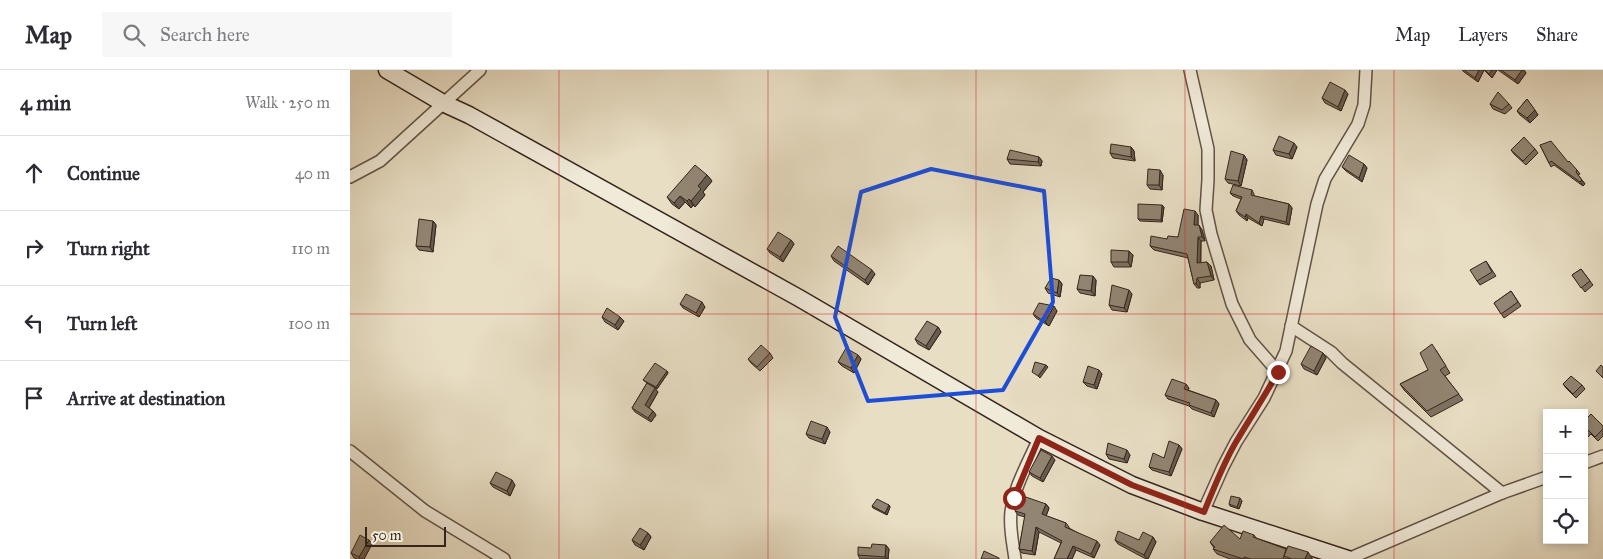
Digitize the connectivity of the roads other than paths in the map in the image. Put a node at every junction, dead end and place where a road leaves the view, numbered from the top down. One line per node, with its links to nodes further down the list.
1 (387, 70): 5 (street)
2 (480, 70): 5 (street)
3 (1190, 70): 8 (street)
4 (1366, 70): 7 (street)
5 (443, 103): 6 (street); 9 (street)
6 (350, 177)
7 (1291, 326): 8 (street); 14 (street)
8 (1278, 372): 15 (street)
9 (1039, 438): 15 (street); 17 (street)
10 (350, 451): 16 (street)
11 (1603, 456): 12 (street)
12 (1588, 462)
13 (1543, 478): 14 (street)
14 (1502, 493): 18 (street)
15 (1204, 512): 18 (street)
16 (504, 559)
17 (1015, 559)
18 (1348, 559)

